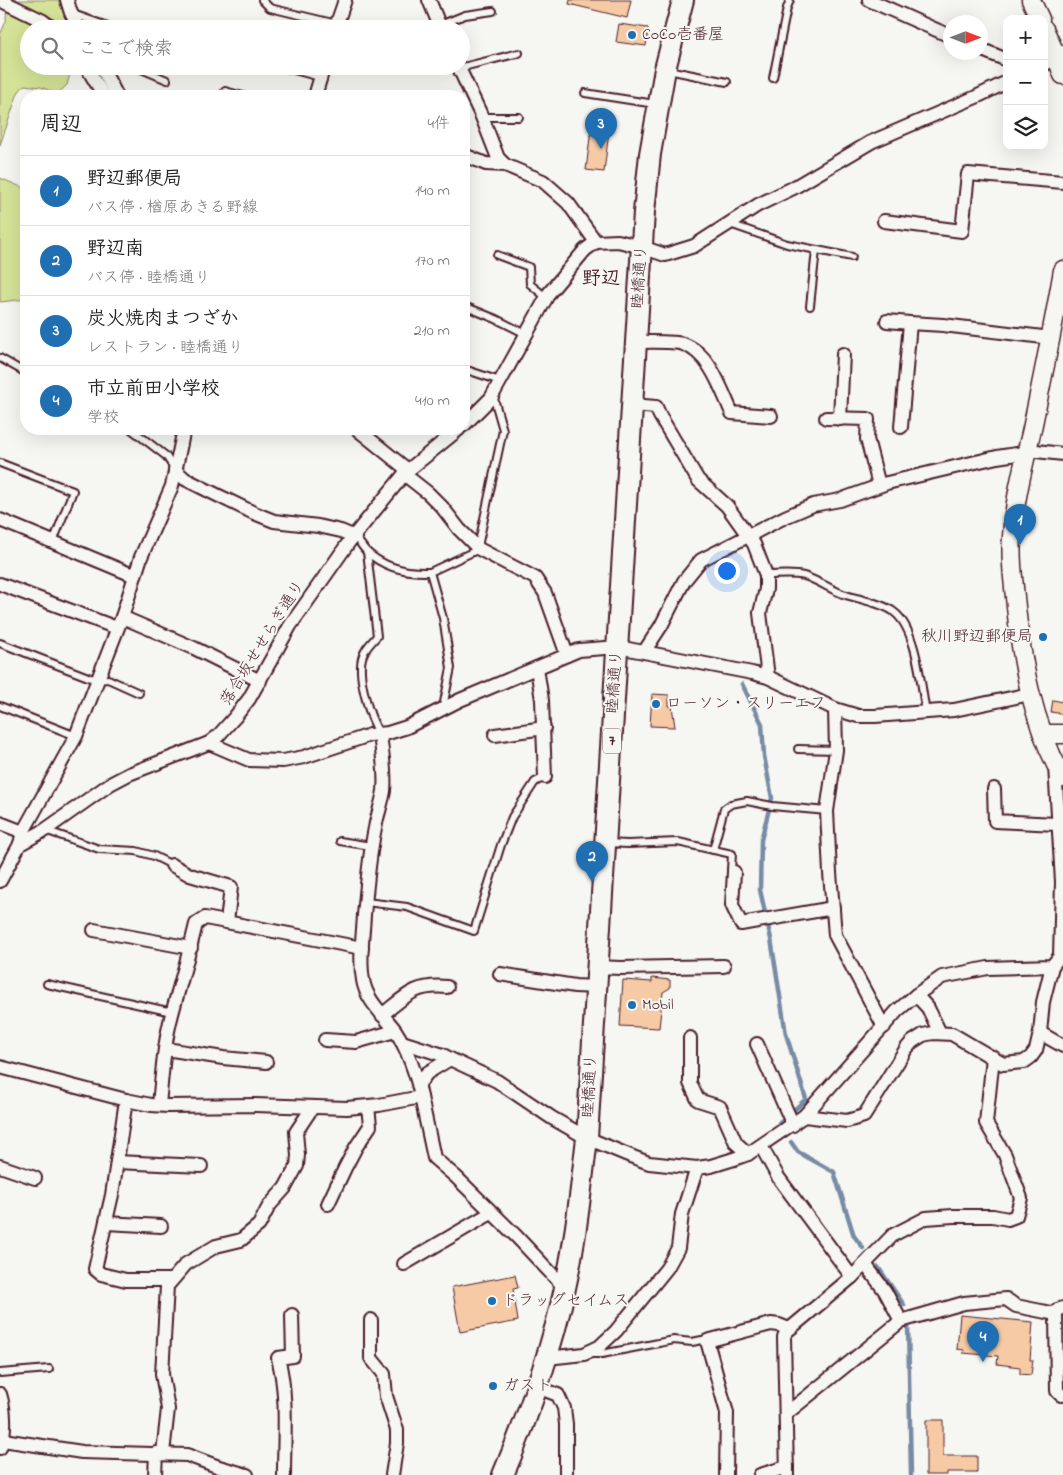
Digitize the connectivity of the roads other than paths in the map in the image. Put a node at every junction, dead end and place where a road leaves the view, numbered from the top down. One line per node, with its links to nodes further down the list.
1 (0, 0): 13 (street)
2 (67, 0): 11 (street)
3 (262, 0): 16 (lane)
4 (345, 0): 17 (street)
5 (428, 0): 18 (street)
6 (683, 0): 27 (main road, 睦橋通り / 7)
7 (790, 0): 34 (lane)
8 (869, 0): 20 (street)
9 (1031, 0): 12 (main road)
10 (493, 11): 19 (lane)
11 (72, 13): 14 (street); 15 (lane)
12 (1038, 15)
13 (41, 20)
14 (76, 20)
15 (91, 20)
16 (314, 20)
17 (338, 20)
18 (437, 20)
19 (455, 20)
20 (943, 33)
21 (1048, 40): 24 (main road)
22 (988, 52): 25 (street)
23 (519, 53): 26 (lane)
24 (1054, 57): 33 (main road)
25 (1003, 58)
26 (470, 64)
27 (665, 69): 36 (lane); 44 (main road, 睦橋通り / 7)
28 (91, 75): 38 (street)
29 (106, 75): 39 (street)
30 (155, 75): 35 (lane)
31 (321, 75): 40 (street)
32 (463, 75): 41 (street)
33 (1063, 75)
34 (773, 78)
35 (167, 80)
36 (727, 82)
37 (1003, 84): 51 (street)
38 (100, 90)
39 (114, 90)
40 (317, 90)
41 (470, 90)
42 (470, 91): 45 (street)
43 (585, 93): 44 (lane)
44 (658, 105): 53 (main road, 睦橋通り / 7)
45 (482, 117): 46 (lane); 48 (street)
46 (519, 117)
47 (470, 157): 48 (street)
48 (505, 165): 52 (street)
49 (1063, 182): 50 (street)
50 (884, 221)
51 (728, 224): 53 (street); 54 (lane)
52 (596, 242): 53 (street); 58 (street)
53 (642, 247): 65 (main road, 睦橋通り / 7)
54 (816, 250): 56 (lane); 59 (lane)
55 (497, 256): 58 (lane)
56 (852, 256)
57 (1063, 270): 64 (main road)
58 (547, 298): 63 (street)
59 (810, 306)
60 (470, 308): 63 (lane)
61 (887, 321): 62 (street)
62 (910, 323): 64 (street); 77 (street)
63 (526, 334): 70 (street)
64 (1051, 338): 82 (main road)
65 (636, 342): 72 (main road, 睦橋通り / 7); 73 (street)
66 (843, 354): 75 (street)
67 (0, 358): 68 (lane)
68 (20, 370)
69 (470, 371): 70 (lane)
70 (500, 381): 71 (street)
71 (493, 394): 76 (street); 92 (lane)
72 (632, 405): 90 (street); 100 (main road, 睦橋通り / 7)
73 (771, 416)
74 (826, 418): 75 (street)
75 (840, 418): 87 (street)
76 (470, 419)
77 (901, 427)
78 (139, 435): 85 (lane)
79 (183, 435): 85 (street)
80 (364, 435): 86 (street)
81 (452, 435): 86 (street, 落合坂せせらぎ通り)
82 (1027, 453): 83 (street); 87 (street); 108 (main road)
83 (1063, 454)
84 (0, 463): 91 (lane)
85 (175, 470): 89 (street); 96 (street)
86 (406, 472): 89 (street, 落合坂せせらぎ通り); 92 (street)
87 (878, 486): 90 (street)
88 (0, 520): 91 (street)
89 (355, 536): 93 (lane); 106 (street, 落合坂せせらぎ通り)
90 (749, 536): 95 (street); 101 (street)
91 (53, 542): 96 (street)
92 (479, 548): 94 (lane); 102 (street)
93 (367, 552): 94 (lane); 114 (lane)
94 (430, 572): 110 (lane)
95 (766, 575): 104 (street); 112 (lane)
96 (135, 576): 98 (street)
97 (0, 584): 98 (street)
98 (119, 622): 105 (street); 106 (street)
99 (0, 643): 105 (lane)
100 (618, 647): 101 (street); 102 (street); 131 (main road, 睦橋通り / 7)
101 (644, 652): 104 (street)
102 (567, 655): 103 (street)
103 (537, 668): 110 (street); 113 (street)
104 (768, 677): 111 (street)
105 (96, 680): 107 (lane); 118 (street)
106 (260, 681): 119 (street, 落合坂せせらぎ通り)
107 (139, 693)
108 (1030, 694): 112 (street); 115 (main road)
109 (0, 706): 118 (lane)
110 (443, 708): 114 (street)
111 (835, 709): 112 (street); 121 (street)
112 (926, 713)
113 (544, 728): 117 (street); 123 (street)
114 (380, 734): 119 (street); 132 (street)
115 (1043, 734): 116 (main road); 122 (main road)
116 (1063, 734)
117 (495, 735)
118 (76, 736): 129 (street)
119 (209, 742): 128 (street, 落合坂せせらぎ通り)
120 (798, 749): 121 (lane)
121 (836, 750): 125 (street)
122 (1059, 770): 127 (street)
123 (545, 778): 137 (lane)
124 (994, 789): 127 (street)
125 (828, 811): 133 (lane); 138 (street)
126 (0, 823): 129 (street)
127 (1057, 824): 143 (street)
128 (45, 830): 129 (street, 落合坂せせらぎ通り); 134 (lane)
129 (22, 838): 136 (street)
130 (340, 841): 132 (lane)
131 (606, 843): 133 (lane); 145 (main road, 睦橋通り / 7)
132 (372, 846): 137 (street)
133 (711, 849): 135 (lane)
134 (172, 866): 139 (street)
135 (734, 872): 138 (street)
136 (1, 878)
137 (366, 902): 142 (street)
138 (833, 908): 153 (street)
139 (227, 922): 141 (street); 142 (street)
140 (94, 930): 141 (street)
141 (191, 948): 151 (street)
142 (362, 948): 152 (street)
143 (1059, 959): 150 (street); 156 (street)
144 (724, 966): 145 (street)
145 (598, 967): 149 (main road, 睦橋通り / 7)
146 (500, 974): 149 (street)
147 (47, 984): 151 (lane)
148 (447, 987): 152 (street)
149 (596, 987): 175 (main road, 睦橋通り / 7)
150 (916, 996): 153 (street); 155 (street)
151 (172, 1012): 162 (street)
152 (382, 1015): 154 (street)
153 (884, 1026): 173 (street)
154 (395, 1031): 158 (street); 159 (street)
155 (940, 1033): 163 (street); 173 (street)
156 (1040, 1033): 161 (street); 163 (street)
157 (690, 1038): 177 (street)
158 (326, 1040)
159 (402, 1042): 164 (street); 167 (street)
160 (757, 1044): 174 (street)
161 (1063, 1046)
162 (166, 1049): 165 (street); 170 (street)
163 (993, 1057): 188 (street)
164 (450, 1060): 167 (street); 175 (street)
165 (266, 1062)
166 (0, 1067): 169 (street)
167 (419, 1084): 168 (street)
168 (421, 1097): 171 (street); 184 (street)
169 (126, 1100): 170 (street); 178 (street)
170 (159, 1105): 172 (street)
171 (368, 1106): 172 (street); 183 (street)
172 (312, 1108): 190 (street)
173 (804, 1116): 174 (street)
174 (792, 1123): 176 (street)
175 (587, 1138): 181 (street); 191 (main road, 睦橋通り / 7)
176 (761, 1146): 177 (street); 189 (street)
177 (748, 1154): 181 (street)
178 (117, 1162): 180 (street); 185 (street)
179 (0, 1166): 182 (street)
180 (201, 1166)
181 (697, 1168): 198 (street)
182 (35, 1178)
183 (328, 1204)
184 (491, 1212): 187 (street); 191 (street)
185 (106, 1222): 186 (street); 190 (street)
186 (161, 1226)
187 (404, 1264)
188 (865, 1264): 189 (street); 195 (street)
189 (852, 1277): 196 (street)
190 (171, 1280): 207 (street)
191 (565, 1288): 199 (main road, 睦橋通り / 7)
192 (1059, 1311): 195 (street); 204 (street)
193 (292, 1315): 211 (street)
194 (371, 1320): 212 (street)
195 (900, 1321): 205 (street)
196 (789, 1329): 197 (street); 205 (street)
197 (707, 1341): 198 (lane); 215 (street)
198 (584, 1354): 199 (street)
199 (547, 1358): 202 (main road, 睦橋通り / 7)
200 (49, 1369): 201 (lane)
201 (0, 1373)
202 (537, 1387): 213 (main road, 睦橋通り / 7); 214 (street)
203 (0, 1394): 206 (street)
204 (1063, 1395)
205 (787, 1413): 208 (street)
206 (1, 1444): 207 (street)
207 (160, 1453): 209 (street); 210 (street)
208 (787, 1471): 216 (street)
209 (155, 1475)
210 (248, 1475)
211 (284, 1475)
212 (392, 1475)
213 (503, 1475)
214 (566, 1475)
215 (726, 1475)
216 (760, 1475)

